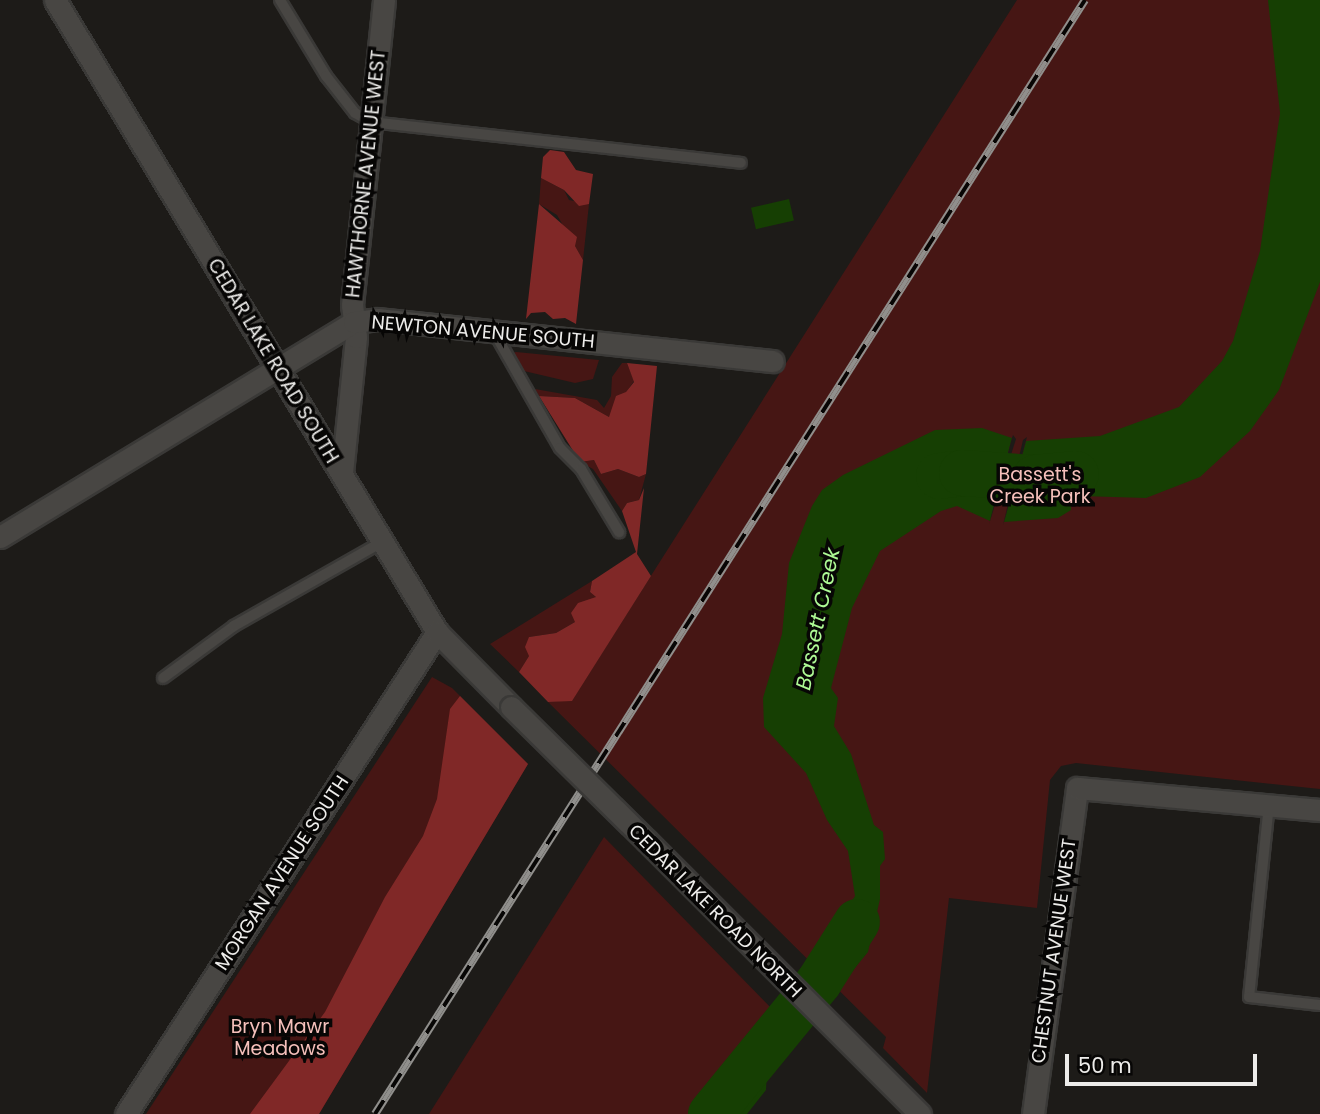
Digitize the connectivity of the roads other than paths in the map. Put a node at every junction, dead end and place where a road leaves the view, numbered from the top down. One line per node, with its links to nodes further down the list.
1 (55, 0): 9 (street, CEDAR LAKE ROAD SOUTH)
2 (280, 0): 4 (lane)
3 (384, 0): 4 (street, HAWTHORNE AVENUE WEST)
4 (371, 122): 5 (lane); 6 (street, HAWTHORNE AVENUE WEST)
5 (741, 163)
6 (354, 322): 7 (street, NEWTON AVENUE SOUTH); 9 (street, NEWTON AVENUE SOUTH); 10 (street, HAWTHORNE AVENUE WEST)
7 (494, 332): 8 (street, NEWTON AVENUE SOUTH); 11 (lane)
8 (773, 361)
9 (277, 368): 10 (street, CEDAR LAKE ROAD SOUTH); 12 (street, NEWTON AVENUE SOUTH)
10 (342, 473): 13 (street, CEDAR LAKE ROAD SOUTH)
11 (618, 531)
12 (0, 537)
13 (382, 542): 14 (street, CEDAR LAKE ROAD SOUTH); 15 (lane)
14 (437, 632): 16 (street, CEDAR LAKE ROAD SOUTH); 20 (street, MORGAN AVENUE SOUTH)
15 (163, 678)
16 (511, 707): 21 (street, CEDAR LAKE ROAD NORTH, bridge)
17 (1269, 804): 18 (street); 19 (lane); 22 (street, CHESTNUT AVENUE WEST)
18 (1320, 810)
19 (1320, 1005)
20 (126, 1114)
21 (920, 1114)
22 (1032, 1114)

